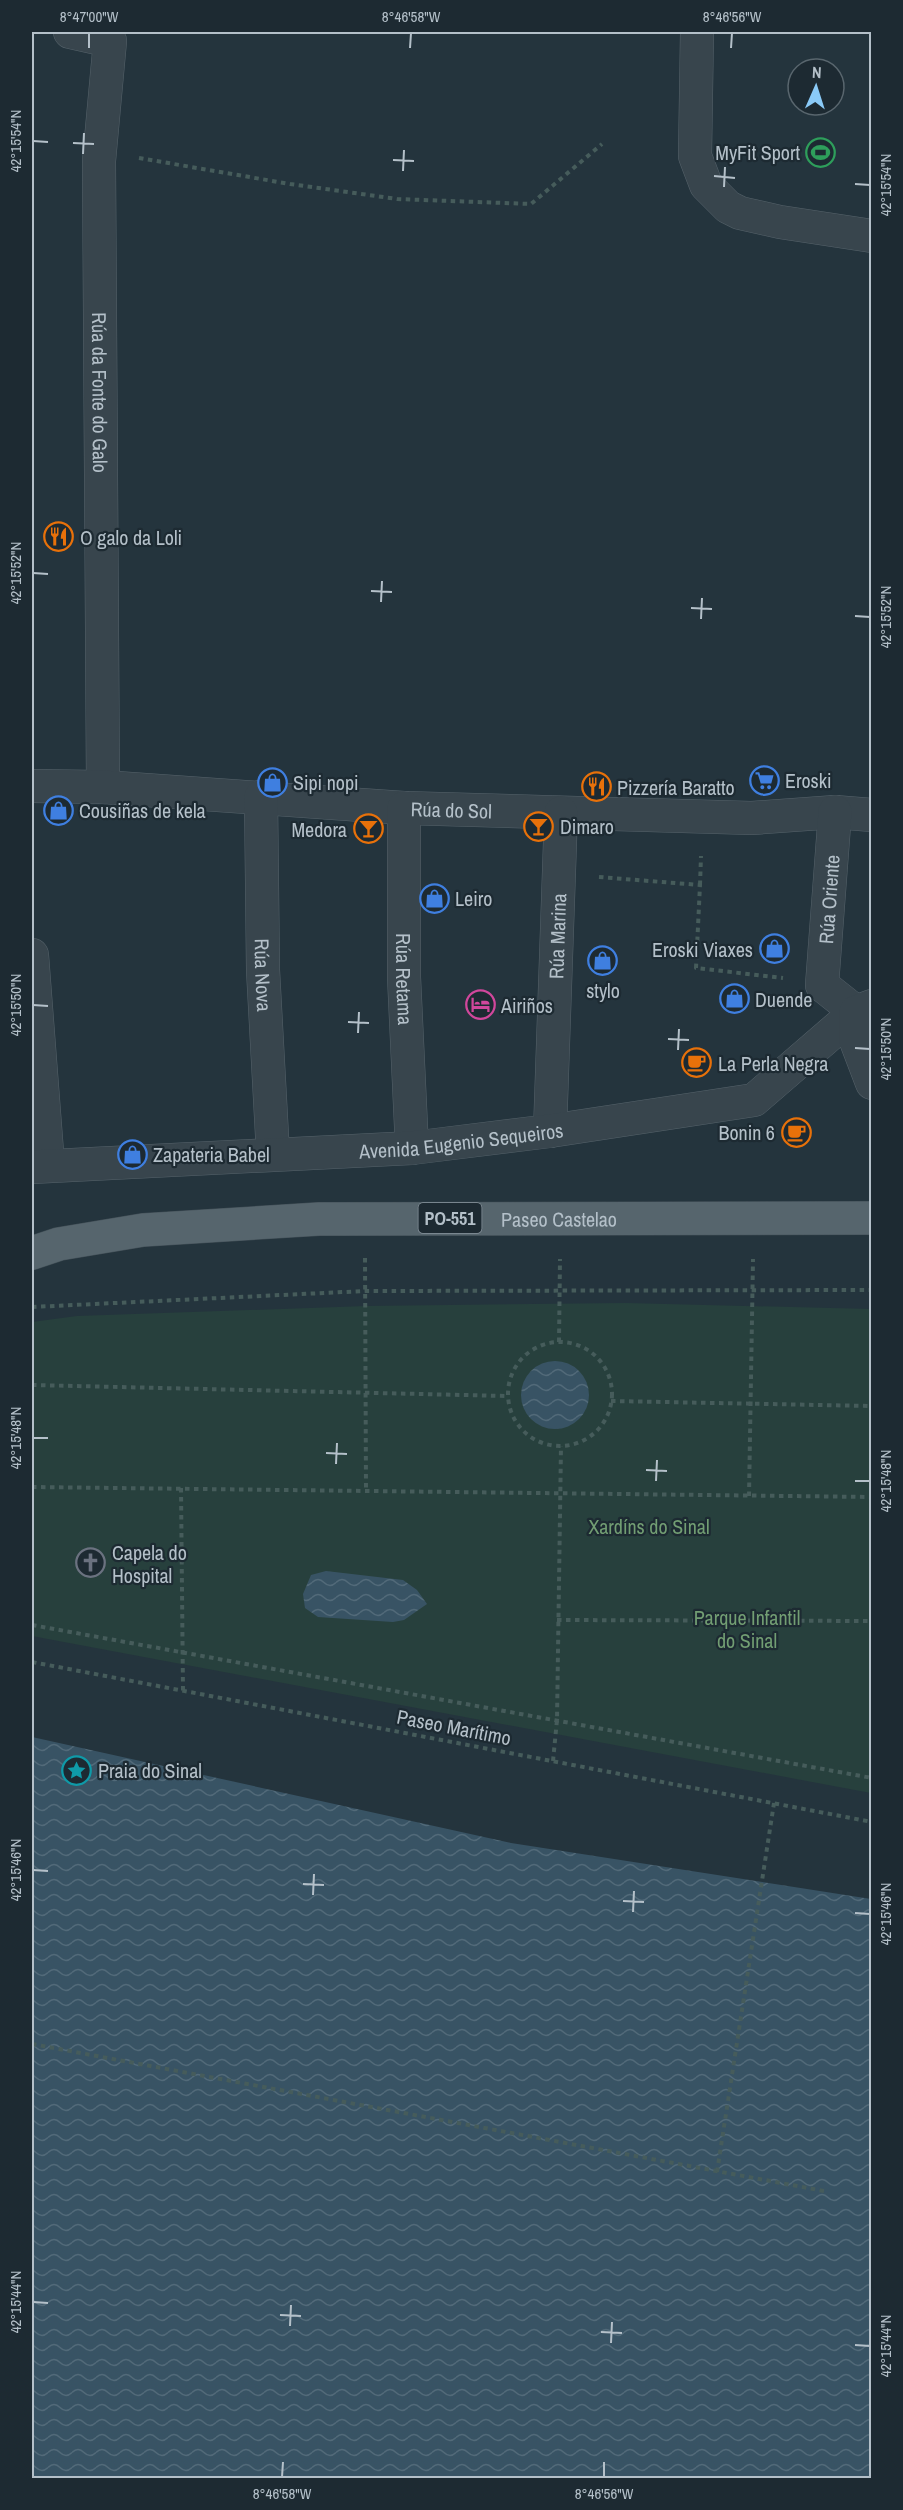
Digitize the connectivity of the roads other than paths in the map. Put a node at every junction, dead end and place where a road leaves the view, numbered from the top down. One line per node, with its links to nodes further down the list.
1 (70, 32): 5 (street, Rúa da Fonte do Galo)
2 (697, 32): 3 (street)
3 (872, 236)
4 (32, 786): 5 (street, Rúa do Sol)
5 (103, 787): 6 (street, Rúa do Sol)
6 (261, 797): 7 (street, Rúa do Sol); 16 (street, Rúa Nova)
7 (404, 808): 9 (street, Rúa do Sol); 15 (street, Rúa Retama)
8 (835, 812): 9 (street, Rúa do Sol); 10 (street, Rúa do Sol); 12 (street, Rúa Oriente)
9 (561, 813): 14 (street, Rúa Marina)
10 (872, 815)
11 (32, 955): 17 (street)
12 (864, 1009): 13 (street); 14 (street, Avenida Eugenio Sequeiros)
13 (872, 1083)
14 (550, 1131): 15 (street, Avenida Eugenio Sequeiros)
15 (412, 1148): 16 (street, Avenida Eugenio Sequeiros)
16 (273, 1154): 17 (street, Avenida Eugenio Sequeiros)
17 (40, 1166)
18 (872, 1218): 19 (main road, Paseo Castelao / PO-551)
19 (32, 1253)

